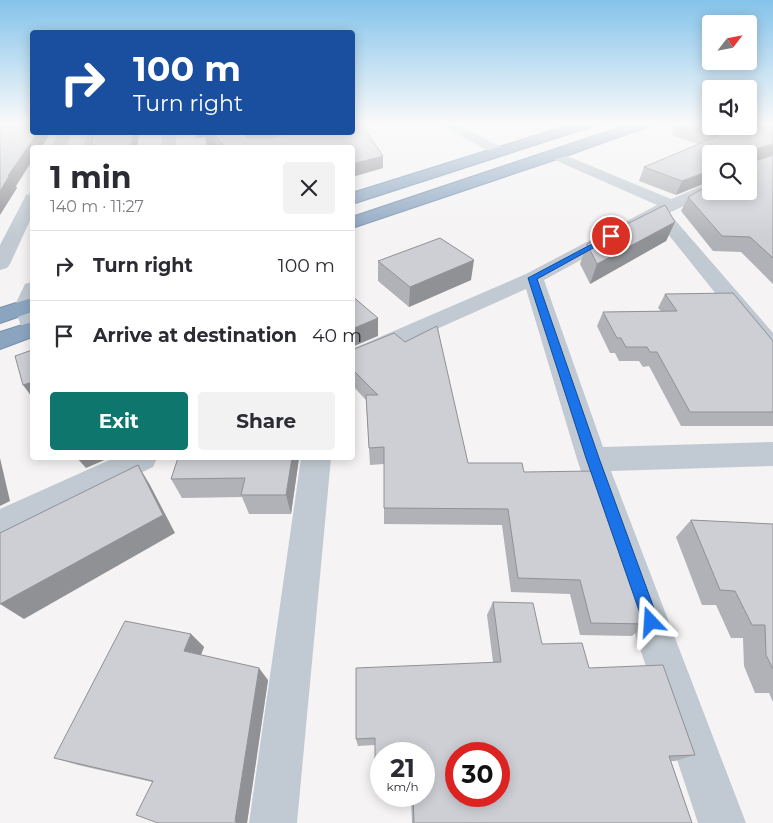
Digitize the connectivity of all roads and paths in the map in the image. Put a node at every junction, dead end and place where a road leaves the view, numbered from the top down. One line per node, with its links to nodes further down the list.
1 (466, 161): 5 (highway)
2 (536, 161): 8 (highway)
3 (568, 161): 7 (street)
4 (702, 191): 7 (street)
5 (355, 198)
6 (30, 203): 9 (street)
7 (665, 208): 10 (street); 15 (street)
8 (355, 221)
9 (0, 264)
10 (533, 278): 16 (street); 18 (street)
11 (30, 300): 12 (highway)
12 (0, 316)
13 (30, 330): 14 (highway)
14 (0, 341)
15 (773, 348)
16 (355, 358)
17 (773, 454): 18 (street)
18 (592, 458): 23 (street)
19 (138, 460): 21 (street)
20 (316, 460): 22 (street)
21 (0, 525)
22 (273, 823)
23 (722, 823)

